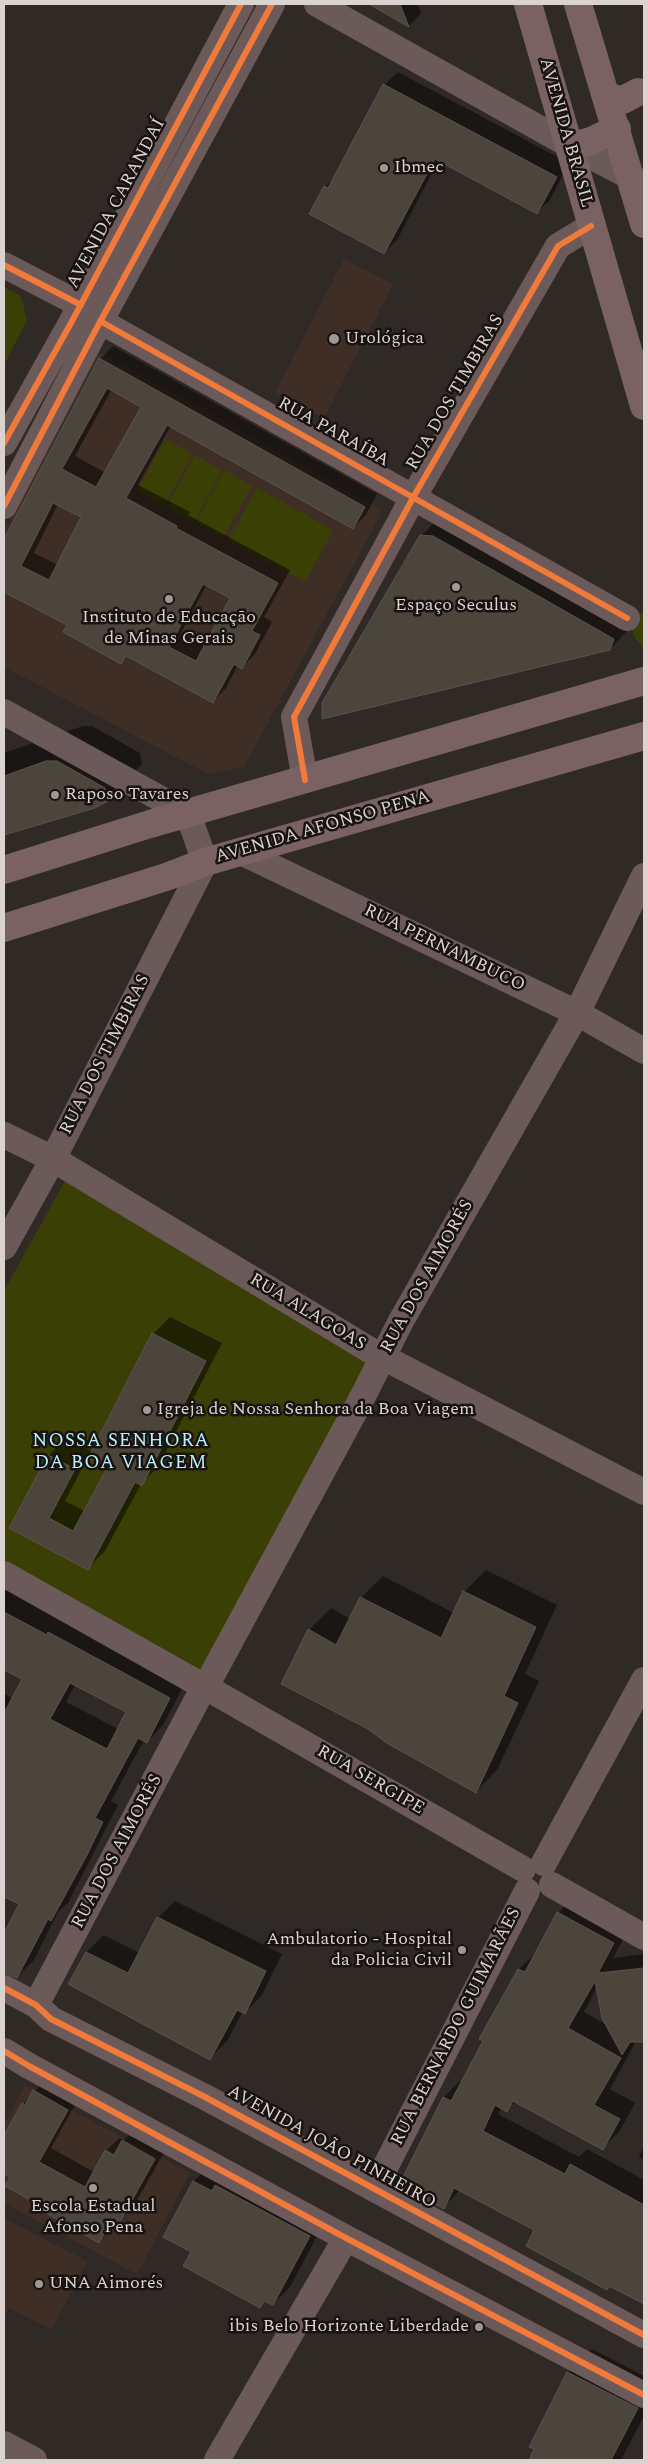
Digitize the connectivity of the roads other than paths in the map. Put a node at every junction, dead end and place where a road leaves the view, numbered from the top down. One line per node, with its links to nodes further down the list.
1 (241, 4): 14 (street, AVENIDA CARANDAÍ)
2 (272, 4): 14 (street, AVENIDA CARANDAÍ)
3 (317, 4): 9 (street)
4 (528, 4): 9 (main road, AVENIDA BRASIL)
5 (578, 4): 7 (main road)
6 (641, 86): 7 (main road); 8 (street)
7 (606, 97): 8 (main road)
8 (617, 129): 9 (main road); 10 (main road)
9 (570, 146): 10 (street); 12 (main road, AVENIDA BRASIL)
10 (637, 180): 11 (main road)
11 (643, 216)
12 (591, 226): 15 (main road, AVENIDA BRASIL); 17 (street, RUA DOS TIMBIRAS)
13 (4, 265): 14 (street, RUA PARAÍBA)
14 (95, 312): 16 (street, AVENIDA CARANDAÍ); 17 (street, RUA PARAÍBA); 18 (street, AVENIDA CARANDAÍ)
15 (644, 406)
16 (4, 443)
17 (414, 496): 19 (street, RUA PARAÍBA); 23 (street, RUA DOS TIMBIRAS)
18 (4, 506)
19 (627, 618)
20 (644, 681): 23 (main road)
21 (4, 712): 24 (street)
22 (644, 736): 25 (main road, AVENIDA AFONSO PENA)
23 (305, 780): 24 (main road)
24 (188, 814): 26 (street); 27 (main road)
25 (241, 852): 26 (main road, AVENIDA AFONSO PENA); 30 (street, RUA PERNAMBUCO)
26 (205, 862): 29 (main road, AVENIDA AFONSO PENA); 33 (street, RUA DOS TIMBIRAS)
27 (4, 870)
28 (644, 876): 30 (street, RUA DOS AIMORÉS)
29 (4, 928)
30 (578, 1013): 31 (street, RUA PERNAMBUCO); 35 (street, RUA DOS AIMORÉS)
31 (644, 1052)
32 (4, 1135): 33 (street, RUA ALAGOAS)
33 (53, 1159): 34 (street, RUA DOS TIMBIRAS); 35 (street, RUA ALAGOAS)
34 (4, 1247)
35 (383, 1357): 36 (street, RUA ALAGOAS); 39 (street, RUA DOS AIMORÉS)
36 (644, 1492)
37 (4, 1574): 39 (street, RUA SERGIPE)
38 (644, 1680): 40 (street, RUA BERNARDO GUIMARÃES)
39 (205, 1687): 40 (street, RUA SERGIPE); 43 (street, RUA DOS AIMORÉS)
40 (536, 1877): 41 (street, RUA SERGIPE); 45 (street, RUA BERNARDO GUIMARÃES)
41 (644, 1937)
42 (4, 1988): 43 (street, AVENIDA JOÃO PINHEIRO)
43 (36, 2005): 45 (street, AVENIDA JOÃO PINHEIRO)
44 (6, 2056): 46 (street)
45 (374, 2189): 47 (street, AVENIDA JOÃO PINHEIRO)
46 (346, 2238): 48 (street); 51 (street)
47 (644, 2335)
48 (644, 2395)
49 (4, 2444): 50 (street)
50 (34, 2460)
51 (217, 2460)

